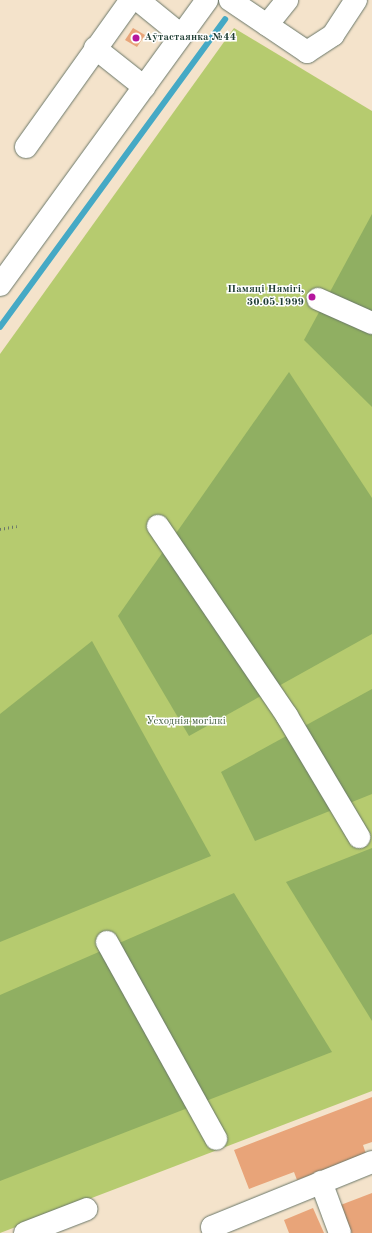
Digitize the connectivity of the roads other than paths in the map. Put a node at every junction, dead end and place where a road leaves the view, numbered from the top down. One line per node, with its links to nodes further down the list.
1 (131, 0): 9 (lane)
2 (138, 0): 8 (lane)
3 (207, 0): 8 (lane)
4 (230, 0): 7 (lane)
5 (287, 0): 7 (lane)
6 (356, 0): 7 (lane)
7 (267, 25)
8 (181, 35): 10 (lane)
9 (95, 48): 10 (lane); 11 (lane)
10 (144, 87): 12 (lane)
11 (26, 147)
12 (0, 285)
13 (318, 298): 14 (lane)
14 (372, 323)
15 (158, 526): 16 (lane)
16 (359, 837)
17 (106, 942): 18 (lane)
18 (216, 1139)
19 (372, 1162): 20 (lane)
20 (321, 1182): 23 (lane); 24 (lane)
21 (87, 1209): 22 (lane)
22 (24, 1233)
23 (214, 1233)
24 (340, 1233)

